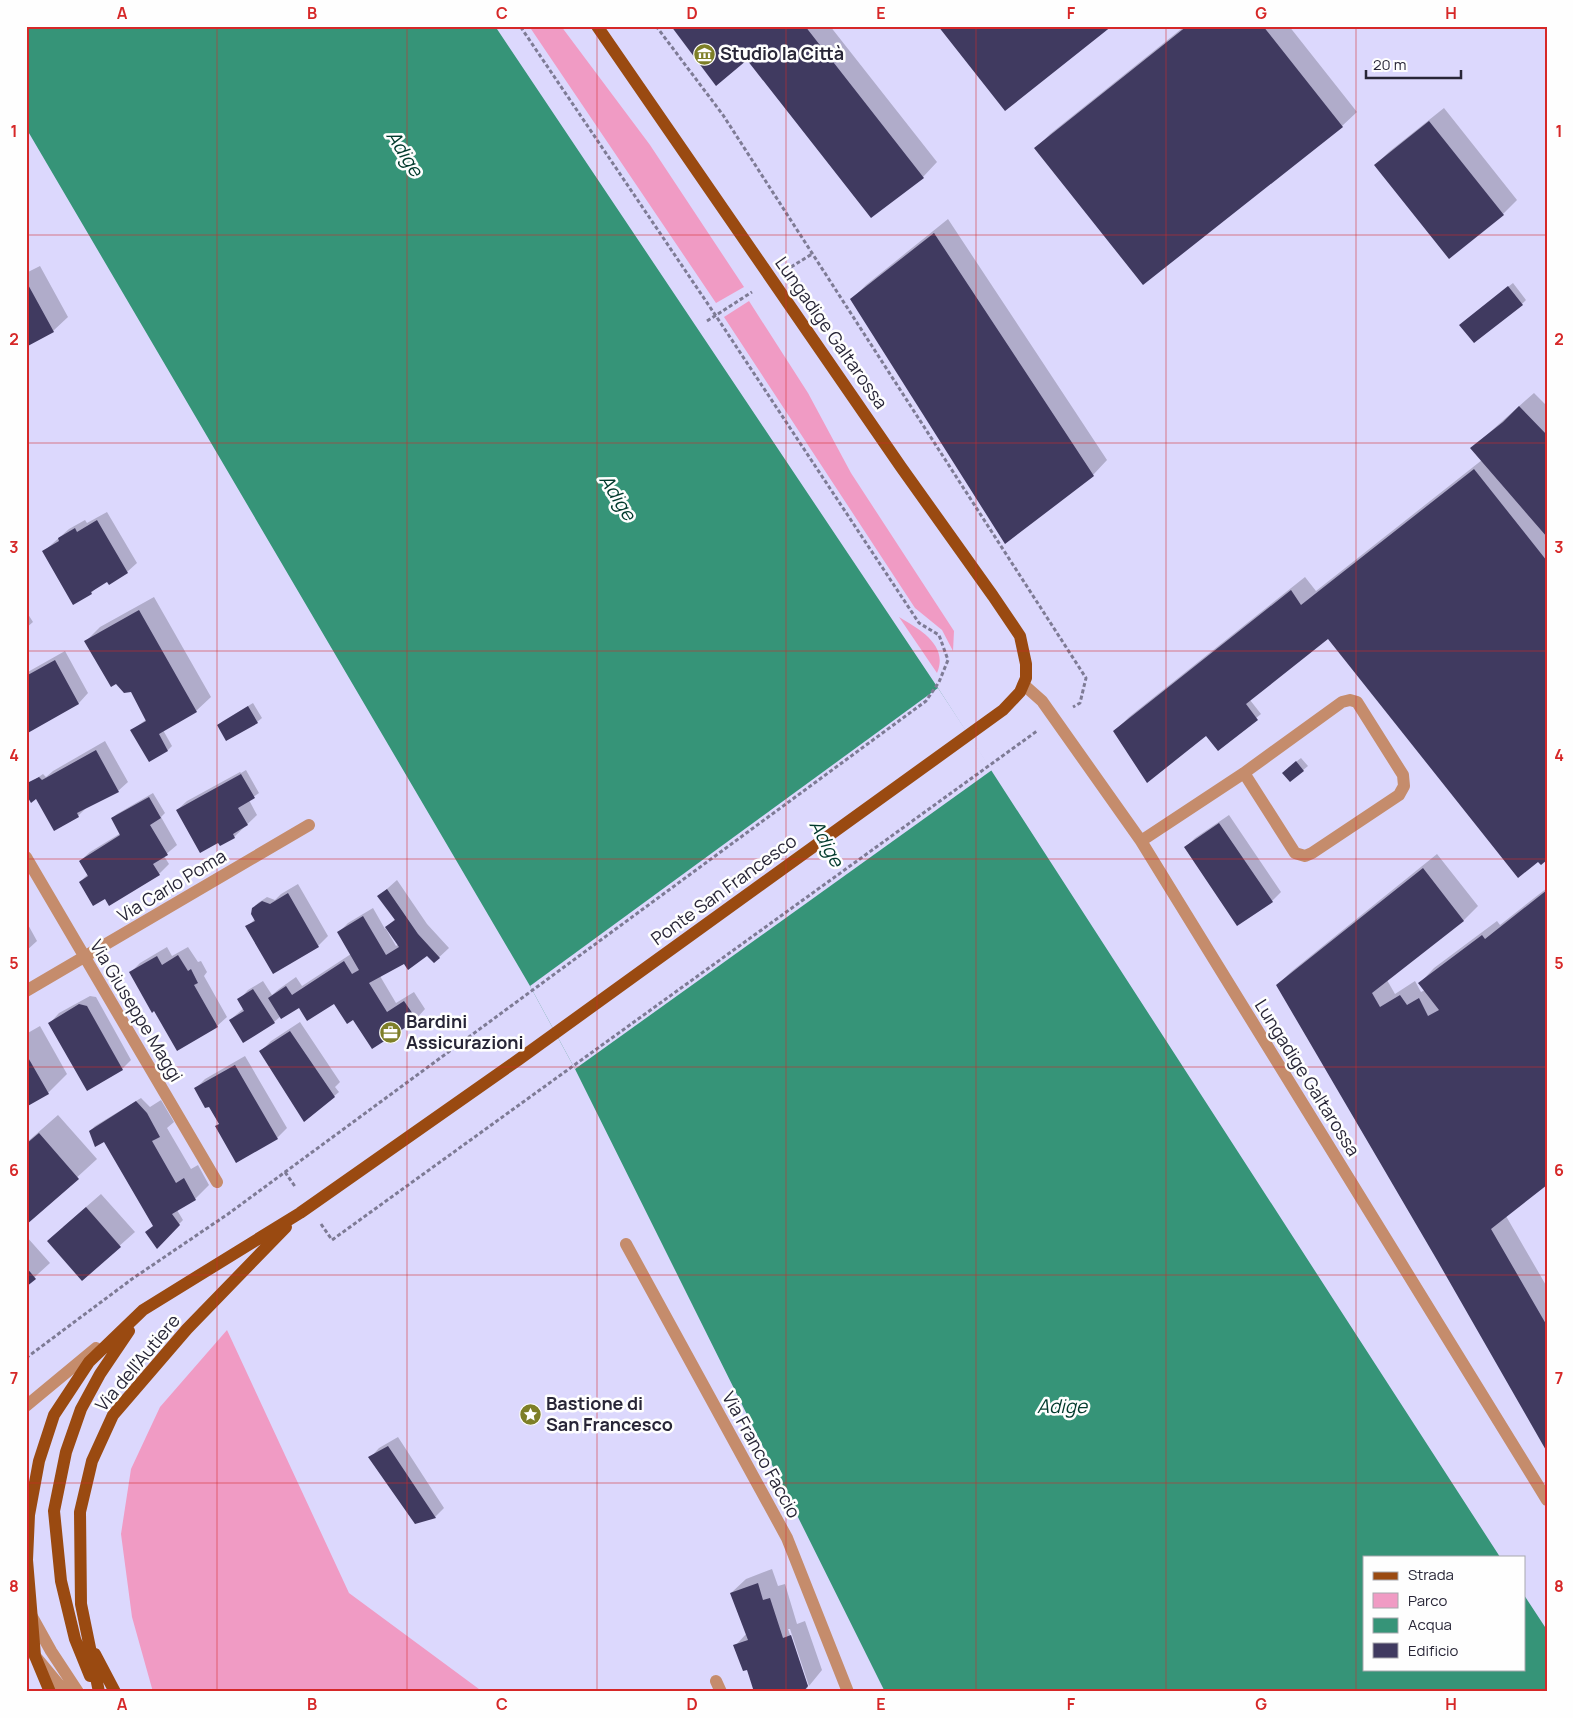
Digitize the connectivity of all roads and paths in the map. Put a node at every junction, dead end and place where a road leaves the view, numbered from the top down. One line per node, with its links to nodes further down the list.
1 (520, 26): 19 (path)
2 (597, 26): 4 (main road, Lungadige Galtarossa)
3 (656, 26): 5 (path)
4 (1024, 685): 9 (street, Lungadige Galtarossa); 13 (main road, Ponte San Francesco)
5 (1080, 703)
6 (1025, 739): 16 (path)
7 (1244, 774): 7 (street); 9 (street)
8 (309, 825): 11 (street, Via Carlo Poma)
9 (1141, 841): 21 (street, Lungadige Galtarossa)
10 (26, 857): 11 (street, Via Giuseppe Maggi)
11 (85, 958): 12 (street, Via Carlo Poma); 14 (street, Via Giuseppe Maggi)
12 (26, 991)
13 (518, 1060): 15 (main road, Via dell'Autiere)
14 (217, 1182)
15 (300, 1213): 18 (main road, Via dell'Autiere); 23 (main road, Via dell'Autiere)
16 (332, 1240)
17 (626, 1244): 31 (street, Via Franco Faccio)
18 (143, 1310): 20 (street, Via dell'Autiere); 22 (main road, Via dell'Autiere); 29 (main road)
19 (26, 1358)
20 (26, 1406)
21 (1547, 1500)
22 (29, 1611): 25 (main road, Via dell'Autiere); 28 (street, Via dell'Autiere)
23 (89, 1641): 29 (main road, Via dell'Autiere); 30 (main road)
24 (26, 1646): 25 (street, Via dell'Autiere)
25 (34, 1656): 26 (main road, Via dell'Autiere); 27 (street, Via dell'Autiere)
26 (50, 1692)
27 (65, 1692)
28 (78, 1692)
29 (97, 1692)
30 (115, 1692)
31 (848, 1692)

